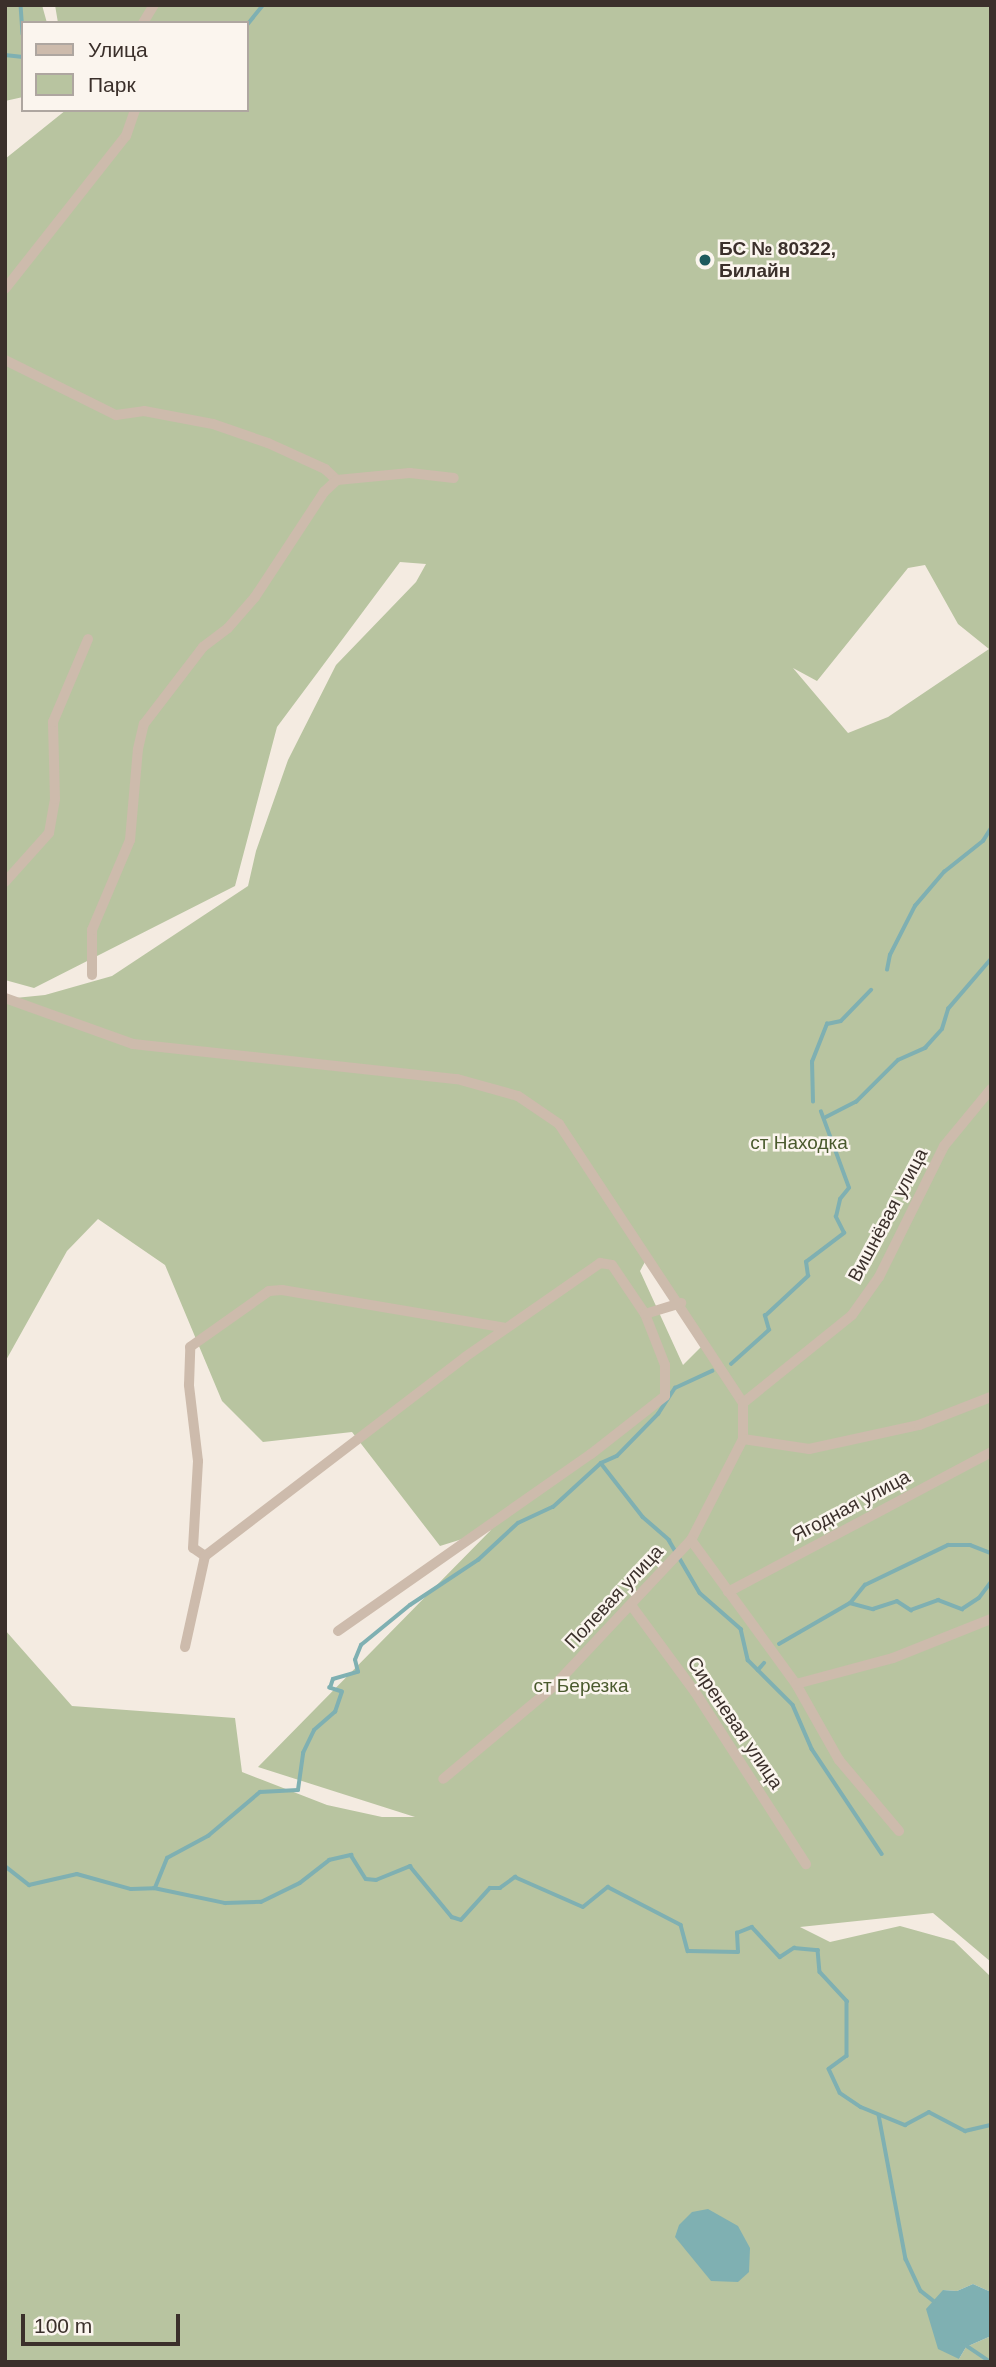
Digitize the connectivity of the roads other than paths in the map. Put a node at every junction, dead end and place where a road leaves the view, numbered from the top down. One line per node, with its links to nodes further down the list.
1 (154, 5): 2 (street)
2 (144, 21)
3 (134, 112): 4 (street)
4 (5, 289)
5 (5, 360): 7 (street)
6 (454, 478): 7 (street)
7 (337, 480): 10 (street)
8 (89, 639): 9 (street)
9 (5, 882)
10 (92, 975)
11 (5, 998): 13 (street)
12 (991, 1089): 17 (street, Вишнёвая улица)
13 (681, 1303): 14 (street); 17 (street)
14 (645, 1314): 15 (street); 25 (street)
15 (506, 1328): 21 (street); 21 (street)
16 (991, 1398): 18 (street)
17 (743, 1403): 18 (street)
18 (743, 1439): 20 (street, Полевая улица)
19 (991, 1452): 22 (street, Ягодная улица)
20 (687, 1544): 22 (street); 23 (street, Полевая улица)
21 (205, 1556): 26 (street)
22 (728, 1592): 27 (street)
23 (631, 1605): 28 (street, Полевая улица); 30 (street, Сиреневая улица)
24 (991, 1619): 27 (street)
25 (338, 1631)
26 (185, 1647)
27 (796, 1684): 29 (street)
28 (443, 1779)
29 (900, 1831)
30 (806, 1864)

